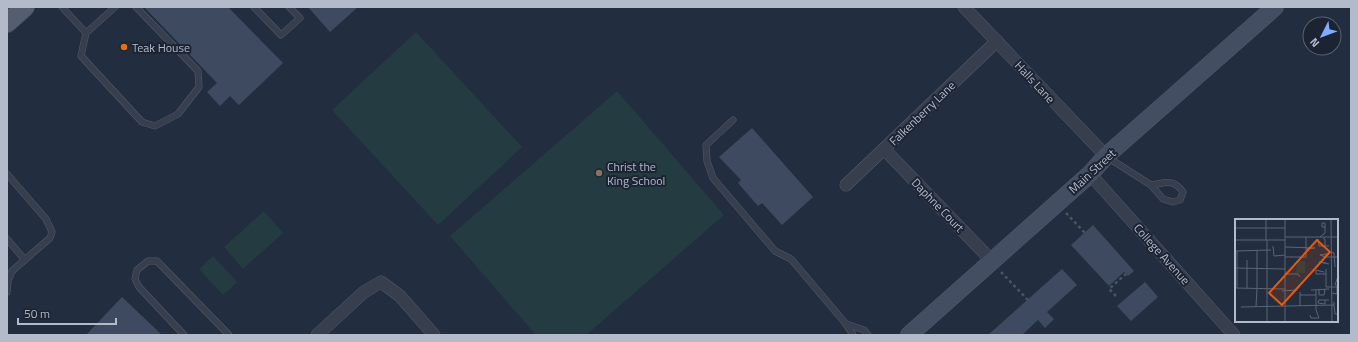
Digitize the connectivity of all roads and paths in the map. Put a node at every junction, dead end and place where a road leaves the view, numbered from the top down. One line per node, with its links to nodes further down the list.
1 (25, 7): 9 (main road)
2 (62, 7): 10 (lane)
3 (115, 7): 10 (lane)
4 (136, 7): 10 (lane)
5 (254, 7): 6 (lane)
6 (290, 7)
7 (964, 7): 11 (street, Halls Lane)
8 (1275, 7): 14 (main road, Main Street)
9 (7, 23)
10 (86, 33)
11 (997, 41): 13 (street, Falkenberry Lane); 14 (street, Halls Lane)
12 (732, 120): 28 (lane)
13 (884, 149): 17 (street, Falkenberry Lane); 23 (street, Daphne Court)
14 (1106, 156): 16 (main road, Main Street); 18 (lane)
15 (7, 174): 22 (lane)
16 (1090, 174): 23 (main road, Main Street); 36 (street, College Avenue)
17 (846, 185)
18 (1151, 185): 18 (lane)
19 (1066, 213): 20 (path)
20 (1085, 233)
21 (7, 239): 22 (lane)
22 (25, 260): 25 (lane)
23 (996, 266): 27 (path); 35 (main road, Main Street)
24 (1126, 274): 26 (path)
25 (7, 292)
26 (1116, 296)
27 (1028, 300)
28 (846, 324): 33 (lane); 34 (lane)
29 (184, 335): 30 (lane)
30 (228, 335)
31 (317, 335): 32 (street)
32 (434, 335)
33 (853, 335)
34 (868, 335)
35 (909, 335)
36 (1234, 335)

